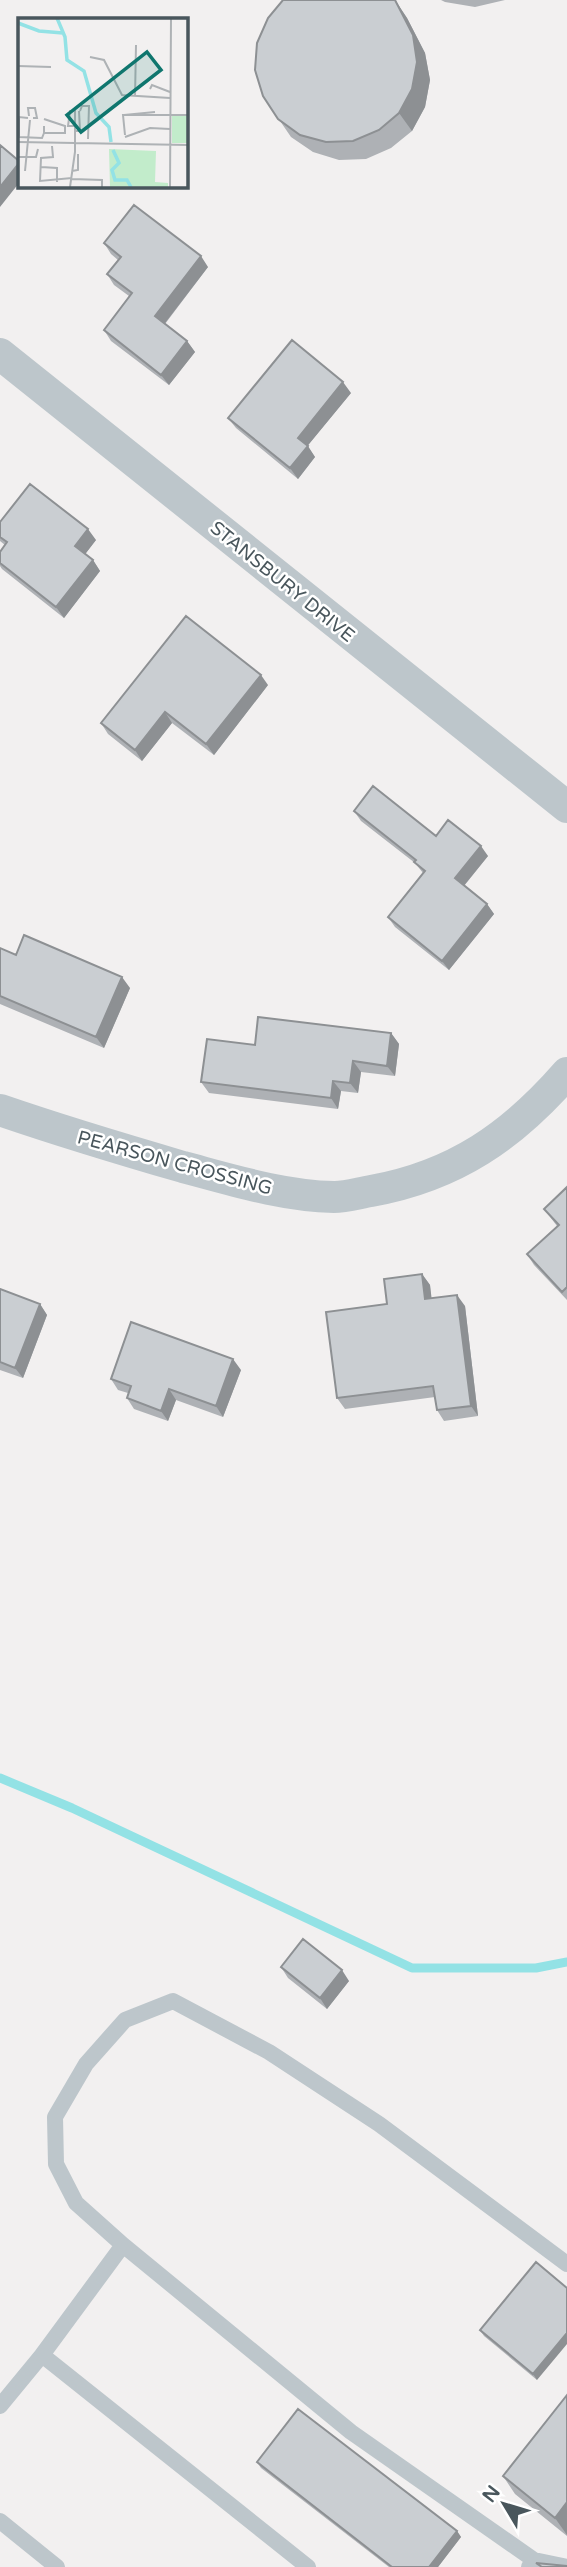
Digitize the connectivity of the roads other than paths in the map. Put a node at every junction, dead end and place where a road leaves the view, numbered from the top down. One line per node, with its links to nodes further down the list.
1 (0, 354): 2 (street, STANSBURY DRIVE)
2 (567, 807)
3 (567, 1073): 4 (street, PEARSON CROSSING)
4 (0, 1110)
5 (123, 2245): 6 (lane); 7 (lane); 10 (lane)
6 (567, 2264)
7 (42, 2355): 8 (lane); 12 (lane)
8 (0, 2406)
9 (0, 2521): 11 (lane)
10 (531, 2564): 13 (lane)
11 (57, 2567)
12 (308, 2567)
13 (567, 2567)

